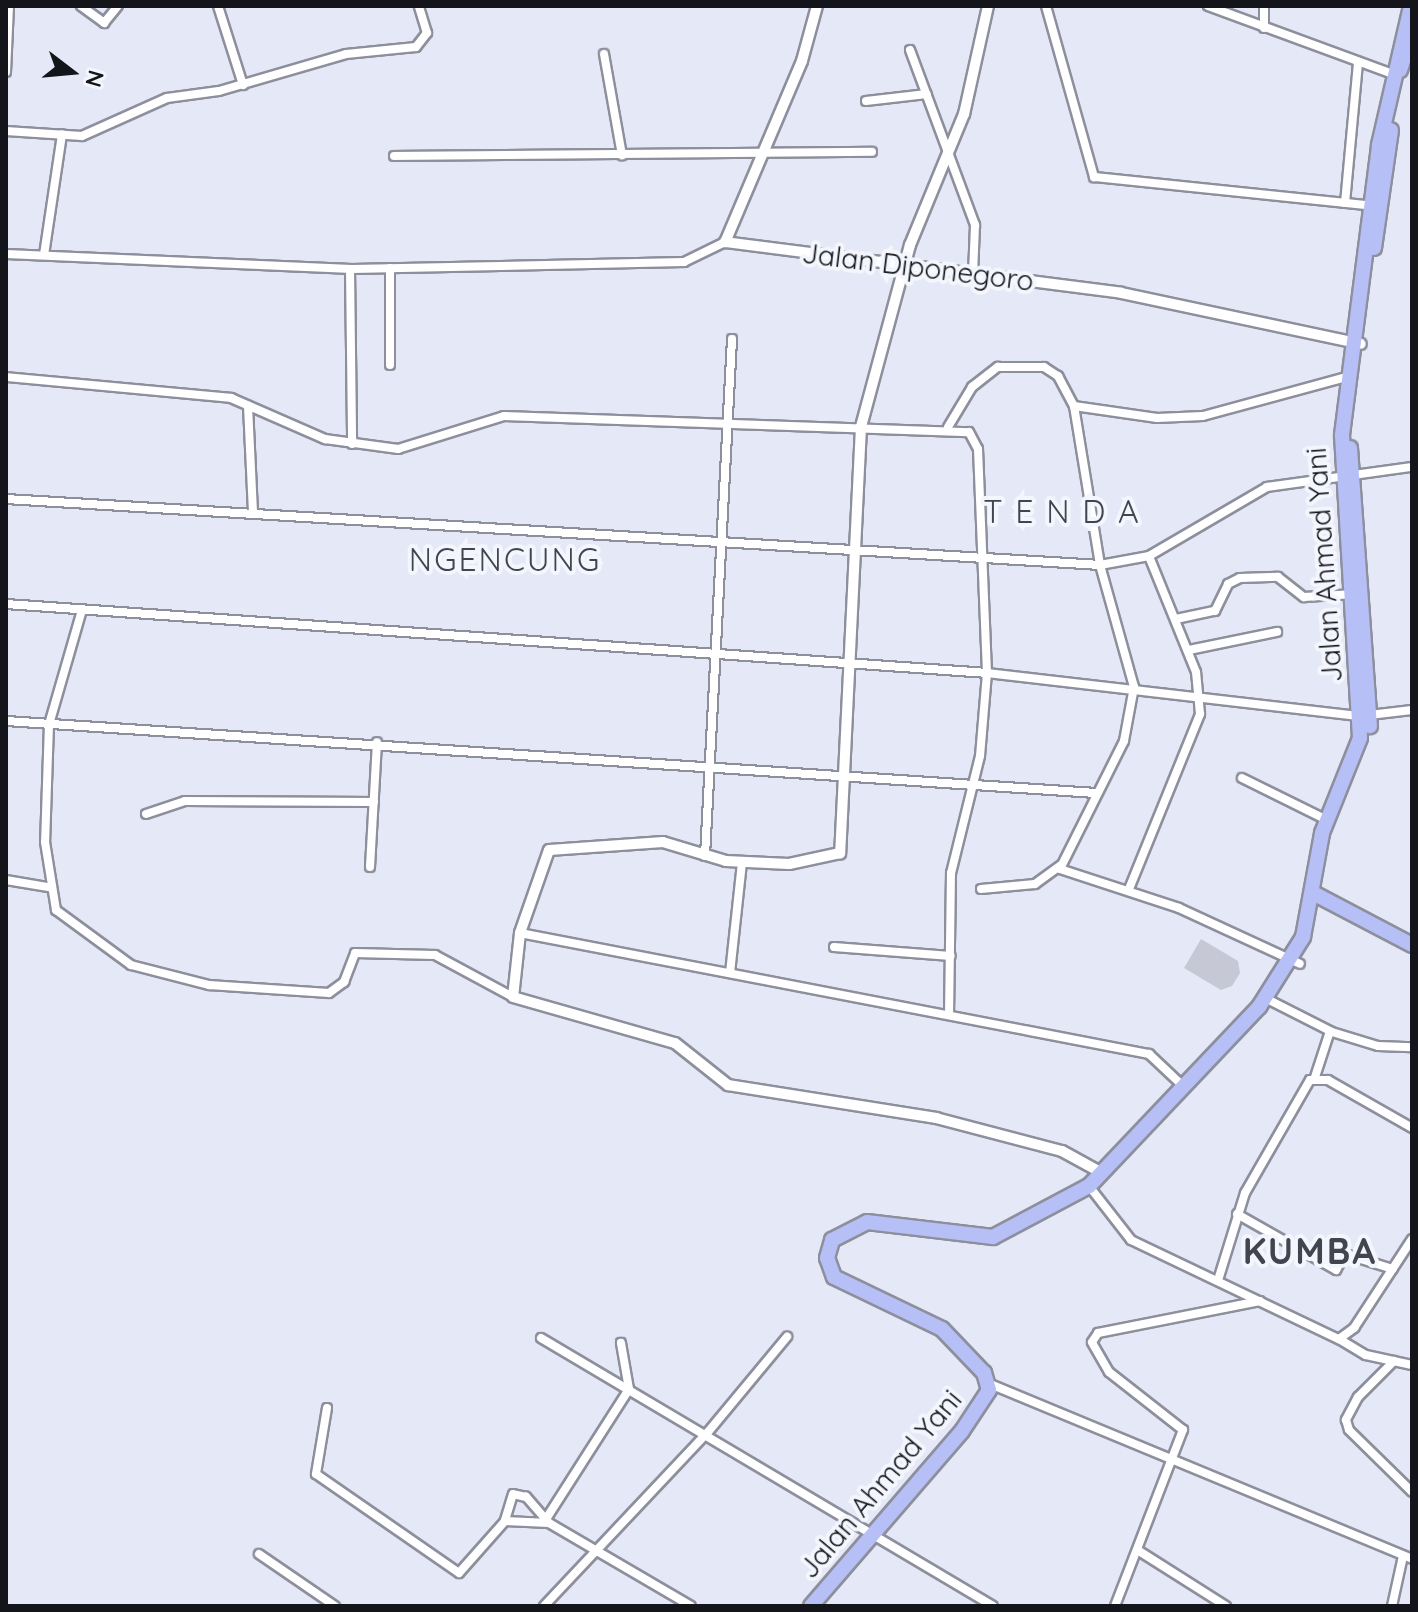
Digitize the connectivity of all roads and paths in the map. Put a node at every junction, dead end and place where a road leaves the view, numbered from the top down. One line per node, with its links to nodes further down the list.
1 (9, 6): 17 (street)
2 (81, 6): 3 (street)
3 (118, 6)
4 (218, 6): 19 (street)
5 (419, 6): 19 (street)
6 (817, 6): 26 (street)
7 (988, 6): 27 (street)
8 (1046, 6): 29 (street)
9 (1208, 6): 12 (street)
10 (1264, 6): 12 (street)
11 (1411, 6): 18 (highway, Jalan Ahmad Yani)
12 (1264, 28): 16 (street)
13 (1412, 34): 18 (highway, Jalan Ahmad Yani)
14 (910, 50): 20 (street)
15 (604, 54): 25 (street)
16 (1358, 62): 18 (street); 29 (street)
17 (6, 72)
18 (1400, 73): 30 (highway, Jalan Ahmad Yani)
19 (243, 85): 23 (street)
20 (927, 94): 21 (street); 27 (street)
21 (866, 101)
22 (6, 131): 23 (street)
23 (62, 134): 33 (street)
24 (872, 152): 26 (street)
25 (622, 155): 26 (street); 28 (street)
26 (760, 155): 31 (street)
27 (950, 155): 34 (street); 37 (street)
28 (394, 156)
29 (1345, 203): 30 (street)
30 (1374, 206): 39 (highway, Jalan Ahmad Yani)
31 (725, 242): 34 (street, Jalan Diponegoro); 35 (street)
32 (6, 254): 33 (street)
33 (44, 255): 36 (street)
34 (905, 265): 37 (street, Jalan Diponegoro); 46 (street)
35 (390, 268): 36 (street); 40 (street)
36 (350, 269): 48 (street)
37 (973, 274): 39 (street, Jalan Diponegoro)
38 (732, 339): 45 (street)
39 (1357, 343): 42 (highway, Jalan Ahmad Yani); 50 (highway, Jalan Ahmad Yani)
40 (390, 365)
41 (6, 377): 43 (street)
42 (1347, 377): 44 (street); 50 (highway, Jalan Ahmad Yani)
43 (248, 406): 48 (street); 52 (street)
44 (1074, 406): 47 (street); 57 (street)
45 (728, 423): 46 (street); 48 (street); 53 (street)
46 (861, 427): 47 (street); 54 (street)
47 (948, 427): 56 (street)
48 (352, 444)
49 (1412, 467): 50 (street)
50 (1346, 475): 55 (street); 58 (highway, Jalan Ahmad Yani)
51 (6, 499): 52 (street)
52 (253, 514): 53 (street)
53 (721, 544): 54 (street); 64 (street)
54 (856, 551): 56 (street); 65 (street)
55 (1149, 556): 57 (street); 61 (street)
56 (983, 558): 57 (street); 66 (street)
57 (1100, 565): 67 (street)
58 (1354, 594): 61 (street); 70 (highway, Jalan Ahmad Yani)
59 (6, 604): 60 (street)
60 (82, 610): 64 (street); 72 (street)
61 (1176, 619): 63 (street)
62 (1277, 632): 63 (street)
63 (1189, 650): 68 (street)
64 (716, 656): 65 (street); 74 (street)
65 (851, 664): 66 (street); 75 (street)
66 (987, 673): 67 (street); 77 (street)
67 (1134, 687): 68 (street); 78 (street)
68 (1200, 695): 70 (street); 89 (street)
69 (1412, 710): 70 (street)
70 (1366, 715): 81 (highway, Jalan Ahmad Yani)
71 (6, 721): 72 (street)
72 (49, 724): 73 (street); 87 (street)
73 (377, 742): 74 (street); 79 (street)
74 (709, 763): 75 (street); 82 (street)
75 (845, 774): 77 (street); 83 (street)
76 (1242, 778): 81 (street)
77 (972, 782): 78 (street); 94 (street)
78 (1096, 793): 84 (street)
79 (374, 802): 80 (street); 85 (street)
80 (146, 814)
81 (1330, 817): 90 (highway, Jalan Ahmad Yani)
82 (705, 856): 83 (street); 91 (street)
83 (742, 862): 96 (street)
84 (1060, 866): 88 (street); 89 (street)
85 (370, 867)
86 (6, 880): 87 (street)
87 (48, 887): 97 (street)
88 (981, 889)
89 (1129, 889): 95 (street)
90 (1318, 895): 92 (highway); 95 (highway, Jalan Ahmad Yani)
91 (520, 933): 96 (street); 97 (street)
92 (1412, 945)
93 (834, 947): 94 (street)
94 (951, 956): 99 (street)
95 (1297, 961): 98 (highway, Jalan Ahmad Yani)
96 (730, 973): 99 (street)
97 (513, 997): 105 (street)
98 (1265, 1004): 100 (street); 103 (highway, Jalan Ahmad Yani)
99 (949, 1014): 103 (street)
100 (1330, 1031): 101 (street); 102 (street)
101 (1412, 1047)
102 (1315, 1077): 104 (street); 107 (street)
103 (1184, 1087): 105 (highway, Jalan Ahmad Yani)
104 (1412, 1128)
105 (1102, 1173): 106 (highway, Jalan Ahmad Yani)
106 (1089, 1186): 110 (street); 118 (highway, Jalan Ahmad Yani)
107 (1237, 1214): 109 (street); 110 (street)
108 (1412, 1239): 109 (street)
109 (1393, 1269): 114 (street)
110 (1219, 1277): 111 (street)
111 (1260, 1301): 114 (street); 122 (street)
112 (787, 1337): 121 (street)
113 (541, 1338): 119 (street)
114 (1339, 1339): 116 (street)
115 (621, 1343): 119 (street)
116 (1394, 1361): 117 (street); 123 (street)
117 (1412, 1365)
118 (990, 1384): 122 (street); 126 (highway, Jalan Ahmad Yani)
119 (629, 1389): 121 (street); 125 (street)
120 (327, 1408): 124 (street)
121 (708, 1432): 126 (street); 127 (street)
122 (1175, 1458): 128 (street); 130 (street)
123 (1412, 1492)
124 (505, 1521): 125 (street); 125 (street)
125 (547, 1521): 127 (street)
126 (876, 1533): 134 (highway, Jalan Ahmad Yani); 135 (street)
127 (597, 1549): 132 (street); 133 (street)
128 (1139, 1551): 136 (street); 137 (street)
129 (259, 1554): 131 (street)
130 (1407, 1558): 138 (street)
131 (335, 1606)
132 (544, 1606)
133 (691, 1606)
134 (811, 1606)
135 (993, 1606)
136 (1115, 1606)
137 (1226, 1606)
138 (1392, 1606)

